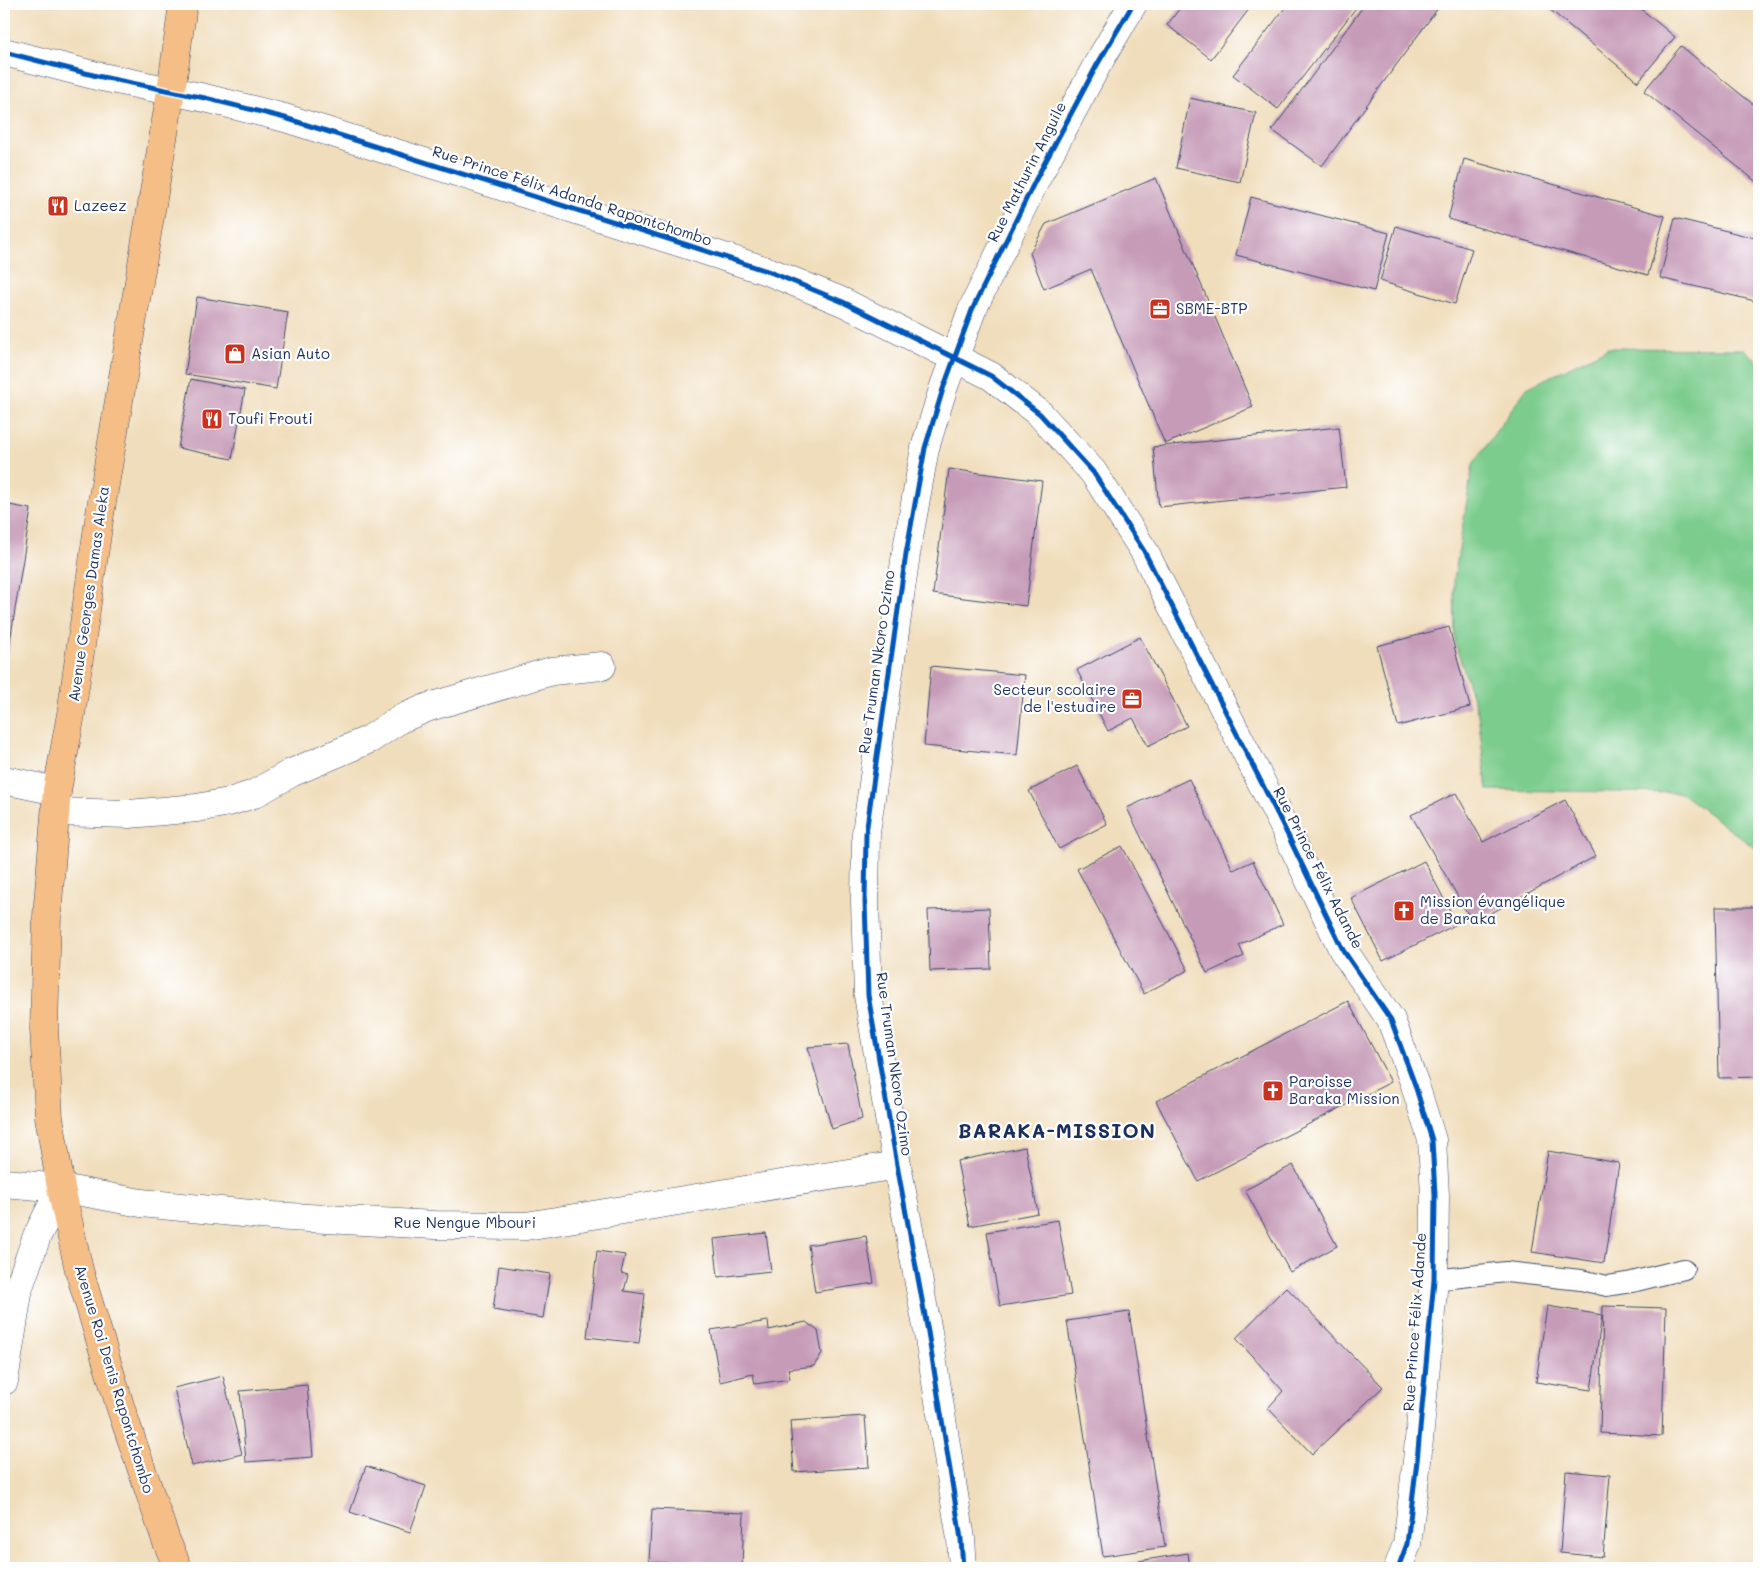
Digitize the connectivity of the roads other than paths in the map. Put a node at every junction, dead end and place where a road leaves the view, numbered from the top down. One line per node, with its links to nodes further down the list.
1 (183, 4): 4 (main road, Avenue Georges Damas Aleka)
2 (1133, 4): 5 (street, Rue Mathurin Anguile)
3 (4, 52): 4 (street, Rue Prince Félix Adanda Rapontchombo)
4 (171, 91): 5 (street, Rue Prince Félix Adanda Rapontchombo); 8 (main road, Avenue Georges Damas Aleka)
5 (954, 357): 9 (street, Rue Truman Nkoro Ozimo); 13 (street, Rue Prince Félix Adande)
6 (602, 666): 8 (street)
7 (4, 780): 8 (street)
8 (56, 801): 11 (main road, Avenue Georges Damas Aleka)
9 (896, 1165): 11 (street, Rue Nengue Mbouri); 16 (street, Rue Truman Nkoro Ozimo)
10 (4, 1183): 11 (street, Rue Nengue Mbouri)
11 (60, 1188): 14 (street); 15 (main road, Avenue Roi Denis Rapontchombo)
12 (1684, 1269): 13 (lane)
13 (1434, 1280): 17 (street, Rue Prince Félix Adande)
14 (4, 1381)
15 (178, 1568)
16 (964, 1568)
17 (1398, 1568)

